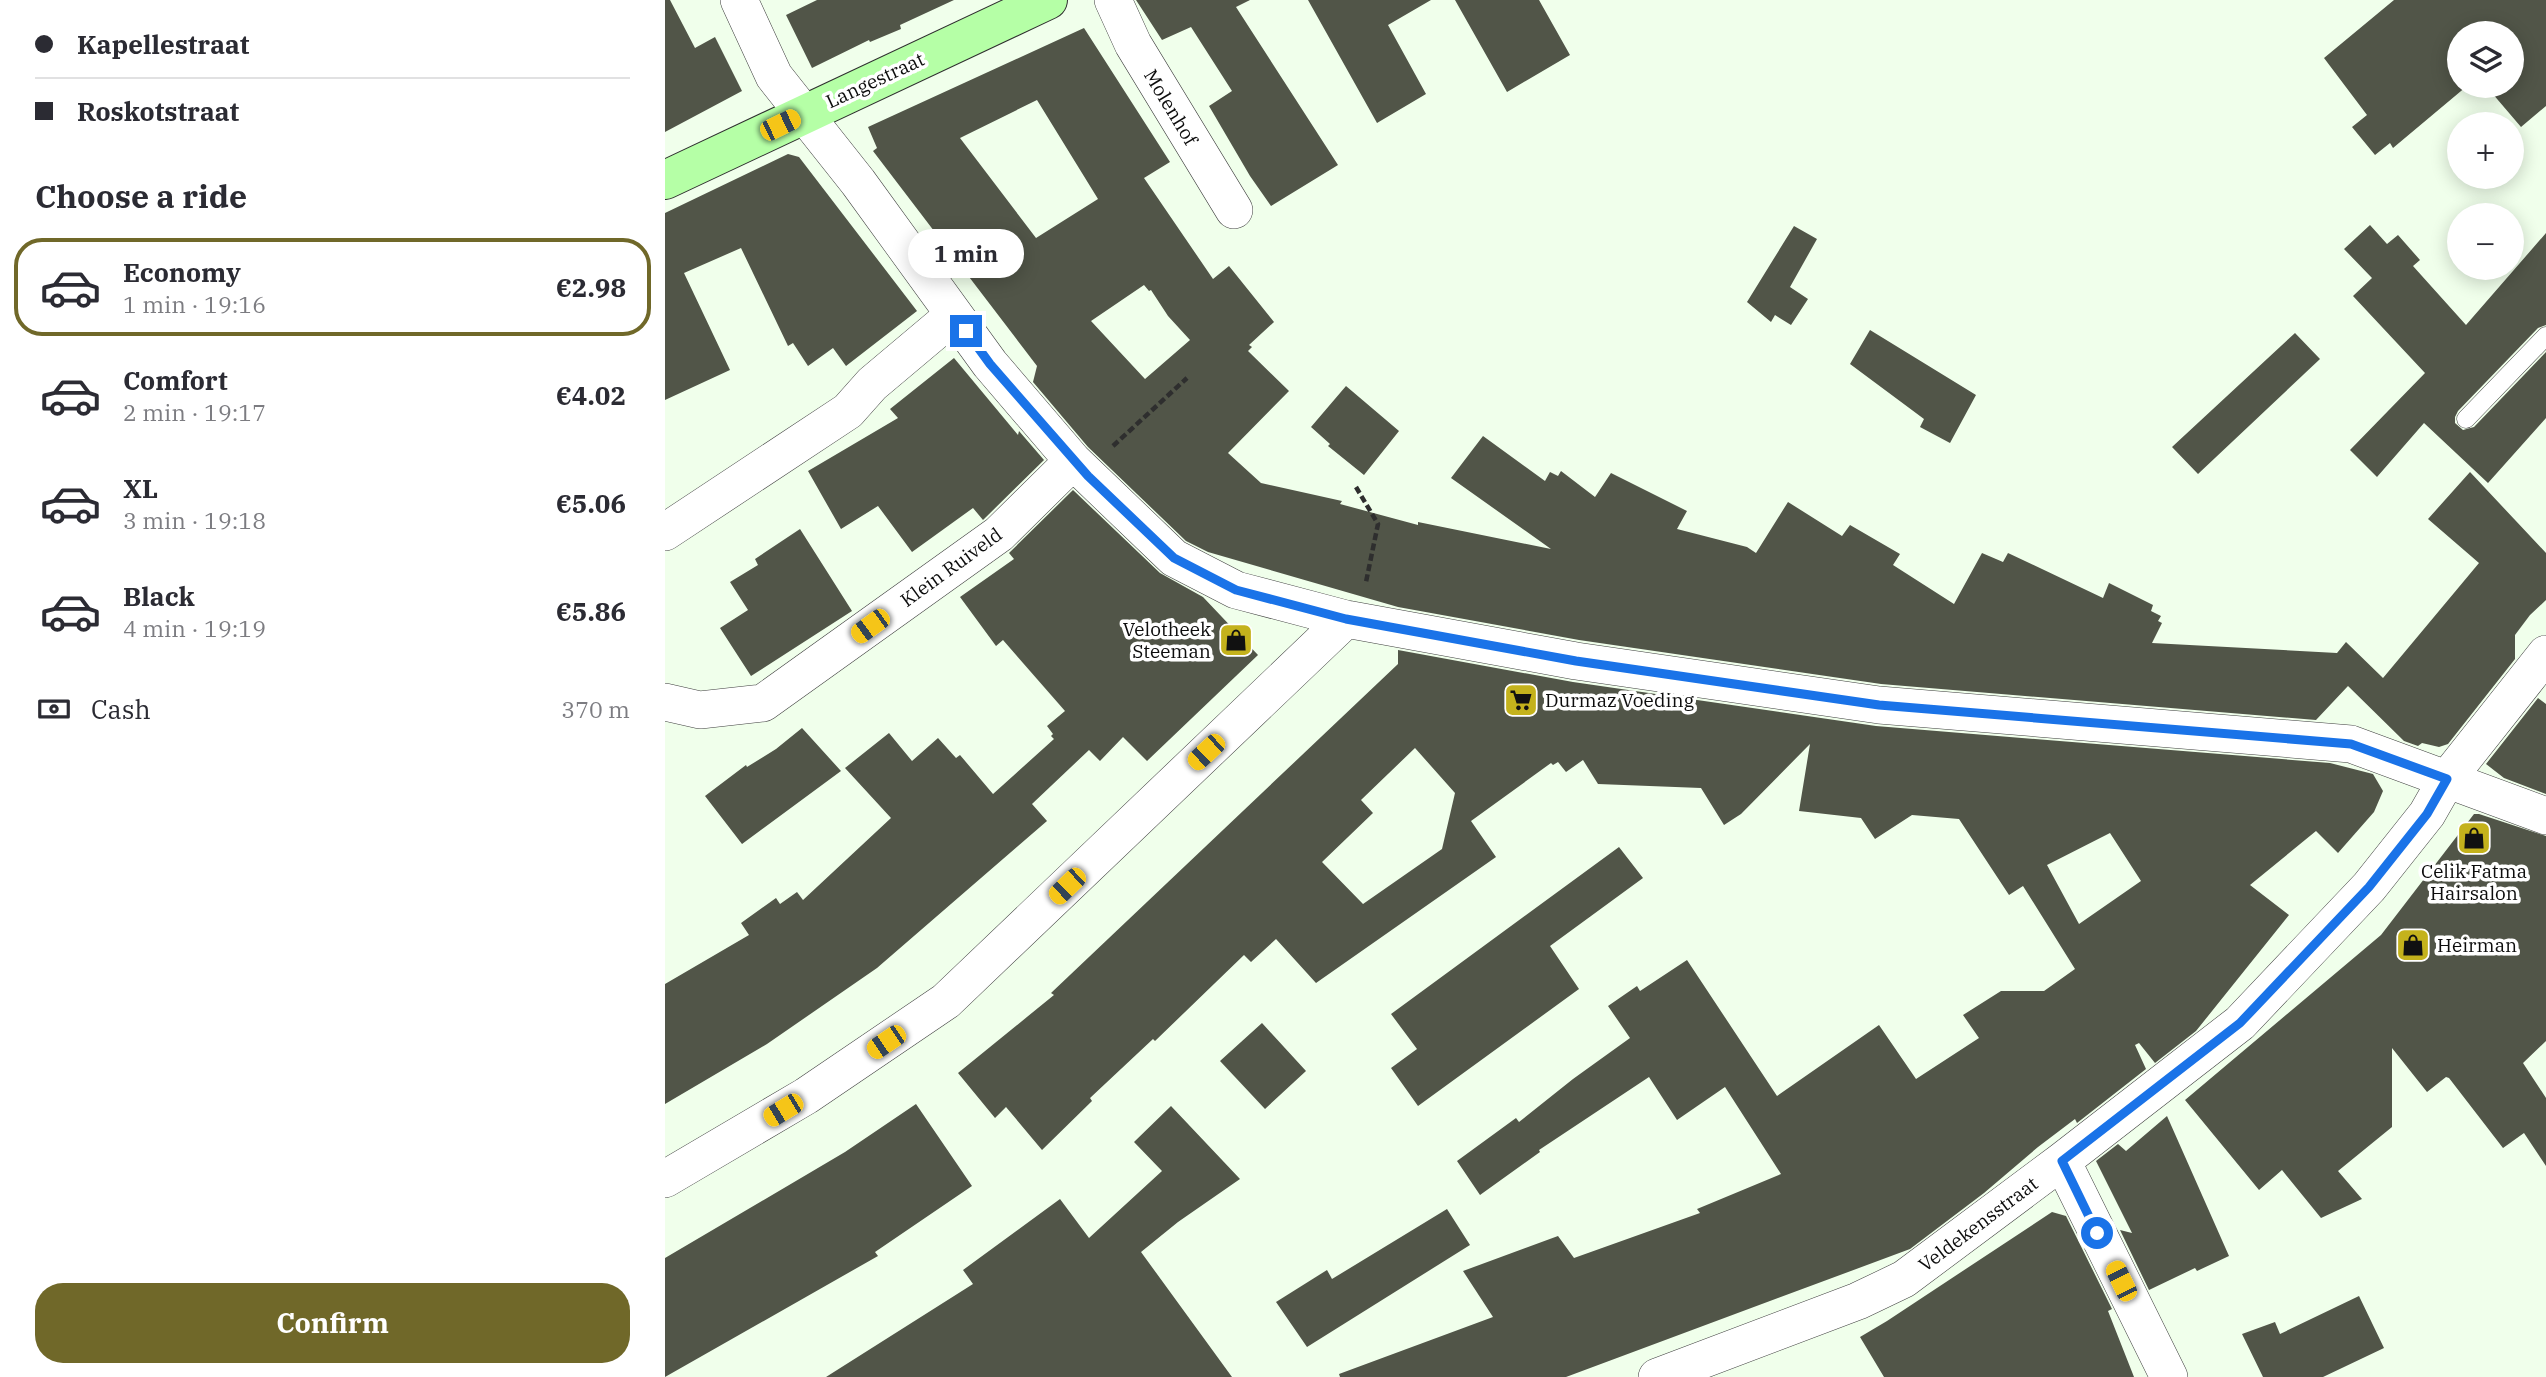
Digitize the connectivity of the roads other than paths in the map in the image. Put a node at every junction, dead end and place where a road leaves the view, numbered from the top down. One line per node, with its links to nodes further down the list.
1 (739, 0): 4 (street)
2 (1048, 0): 4 (street, Langestraat)
3 (1113, 0): 6 (street, Molenhof)
4 (803, 114): 5 (street, Langestraat); 7 (street)
5 (665, 180)
6 (1234, 210)
7 (954, 315): 10 (street); 11 (street)
8 (2546, 336): 9 (lane)
9 (2466, 419)
10 (1080, 469): 12 (street); 14 (street, Klein Ruiveld)
11 (665, 532)
12 (1352, 620): 15 (street); 18 (street)
13 (2546, 654): 15 (street, Veldekensstraat)
14 (665, 702)
15 (2447, 779): 16 (street); 17 (street, Veldekensstraat)
16 (2546, 816)
17 (2062, 1161): 19 (street, Veldekensstraat); 20 (street)
18 (665, 1179)
19 (1657, 1377)
20 (2169, 1377)

